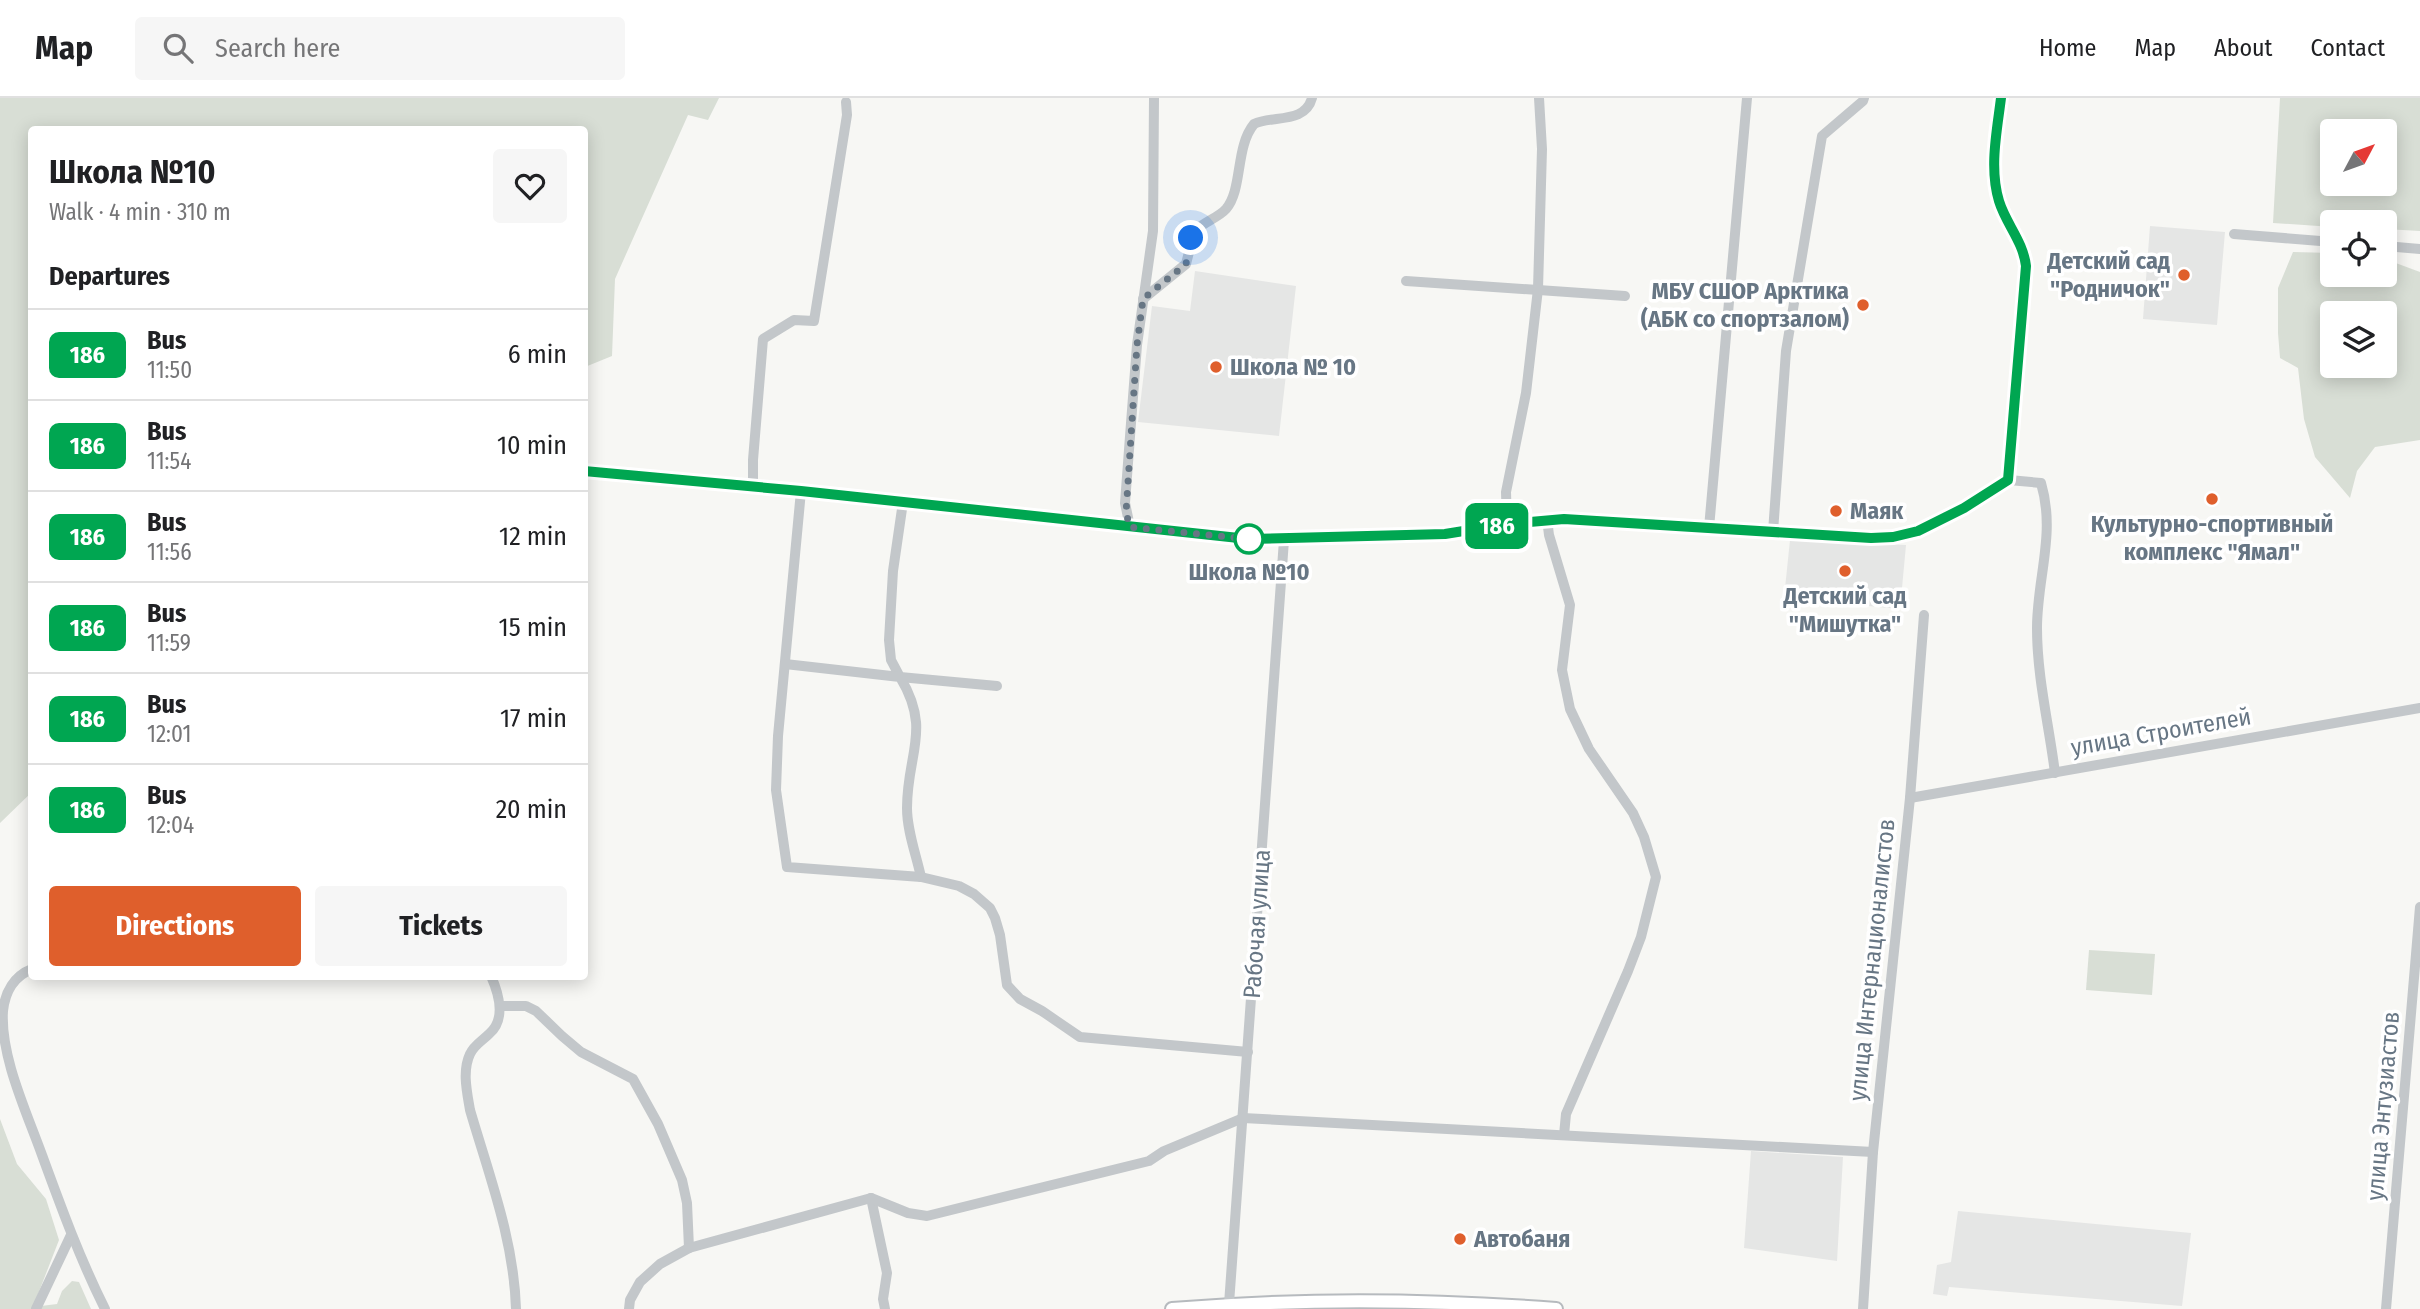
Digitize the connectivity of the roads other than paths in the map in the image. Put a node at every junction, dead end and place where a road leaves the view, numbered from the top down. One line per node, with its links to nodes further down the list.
1 (1154, 98): 15 (street)
2 (1312, 98): 15 (street)
3 (1539, 98): 13 (street)
4 (1746, 98): 24 (street)
5 (1864, 98): 25 (street)
6 (2001, 98): 17 (street)
7 (846, 102): 18 (street)
8 (2234, 234): 9 (street)
9 (2320, 241)
10 (2397, 247): 11 (street)
11 (2420, 249)
12 (1406, 281): 13 (street)
13 (1538, 289): 14 (street); 22 (street)
14 (1625, 296)
15 (1143, 299): 23 (street)
16 (588, 471): 18 (street)
17 (2008, 480): 25 (street); 32 (street)
18 (753, 487): 19 (street)
19 (801, 491): 20 (street); 28 (street)
20 (903, 502): 23 (street); 29 (street)
21 (1547, 519): 22 (street); 24 (street); 41 (street)
22 (1507, 524): 26 (street)
23 (1130, 527): 26 (street)
24 (1709, 528): 25 (street)
25 (1773, 532)
26 (1284, 540): 39 (street, Рабочая улица)
27 (1924, 615): 33 (street, улица Интернационалистов)
28 (785, 664): 29 (street); 34 (street)
29 (900, 677): 30 (street); 34 (street)
30 (997, 686)
31 (2420, 708): 32 (street, улица Строителей)
32 (2055, 773): 33 (street, улица Строителей)
33 (1910, 798): 42 (street, улица Интернационалистов)
34 (921, 877): 39 (street)
35 (2420, 906): 55 (street, улица Энтузиастов)
36 (28, 971): 44 (street)
37 (492, 980): 38 (street)
38 (500, 1006): 45 (street); 49 (street)
39 (1248, 1052): 40 (street, Рабочая улица)
40 (1243, 1118): 41 (street); 43 (street); 46 (street, Рабочая улица)
41 (1564, 1135): 42 (street)
42 (1872, 1152): 54 (street, улица Интернационалистов)
43 (871, 1198): 45 (street); 51 (street)
44 (71, 1235): 47 (street); 48 (street)
45 (689, 1248): 50 (street)
46 (1229, 1307): 52 (main road); 53 (main road)
47 (36, 1309)
48 (105, 1309)
49 (516, 1309)
50 (629, 1309)
51 (885, 1309)
52 (1172, 1309)
53 (1556, 1309)
54 (1863, 1309)
55 (2386, 1309)

